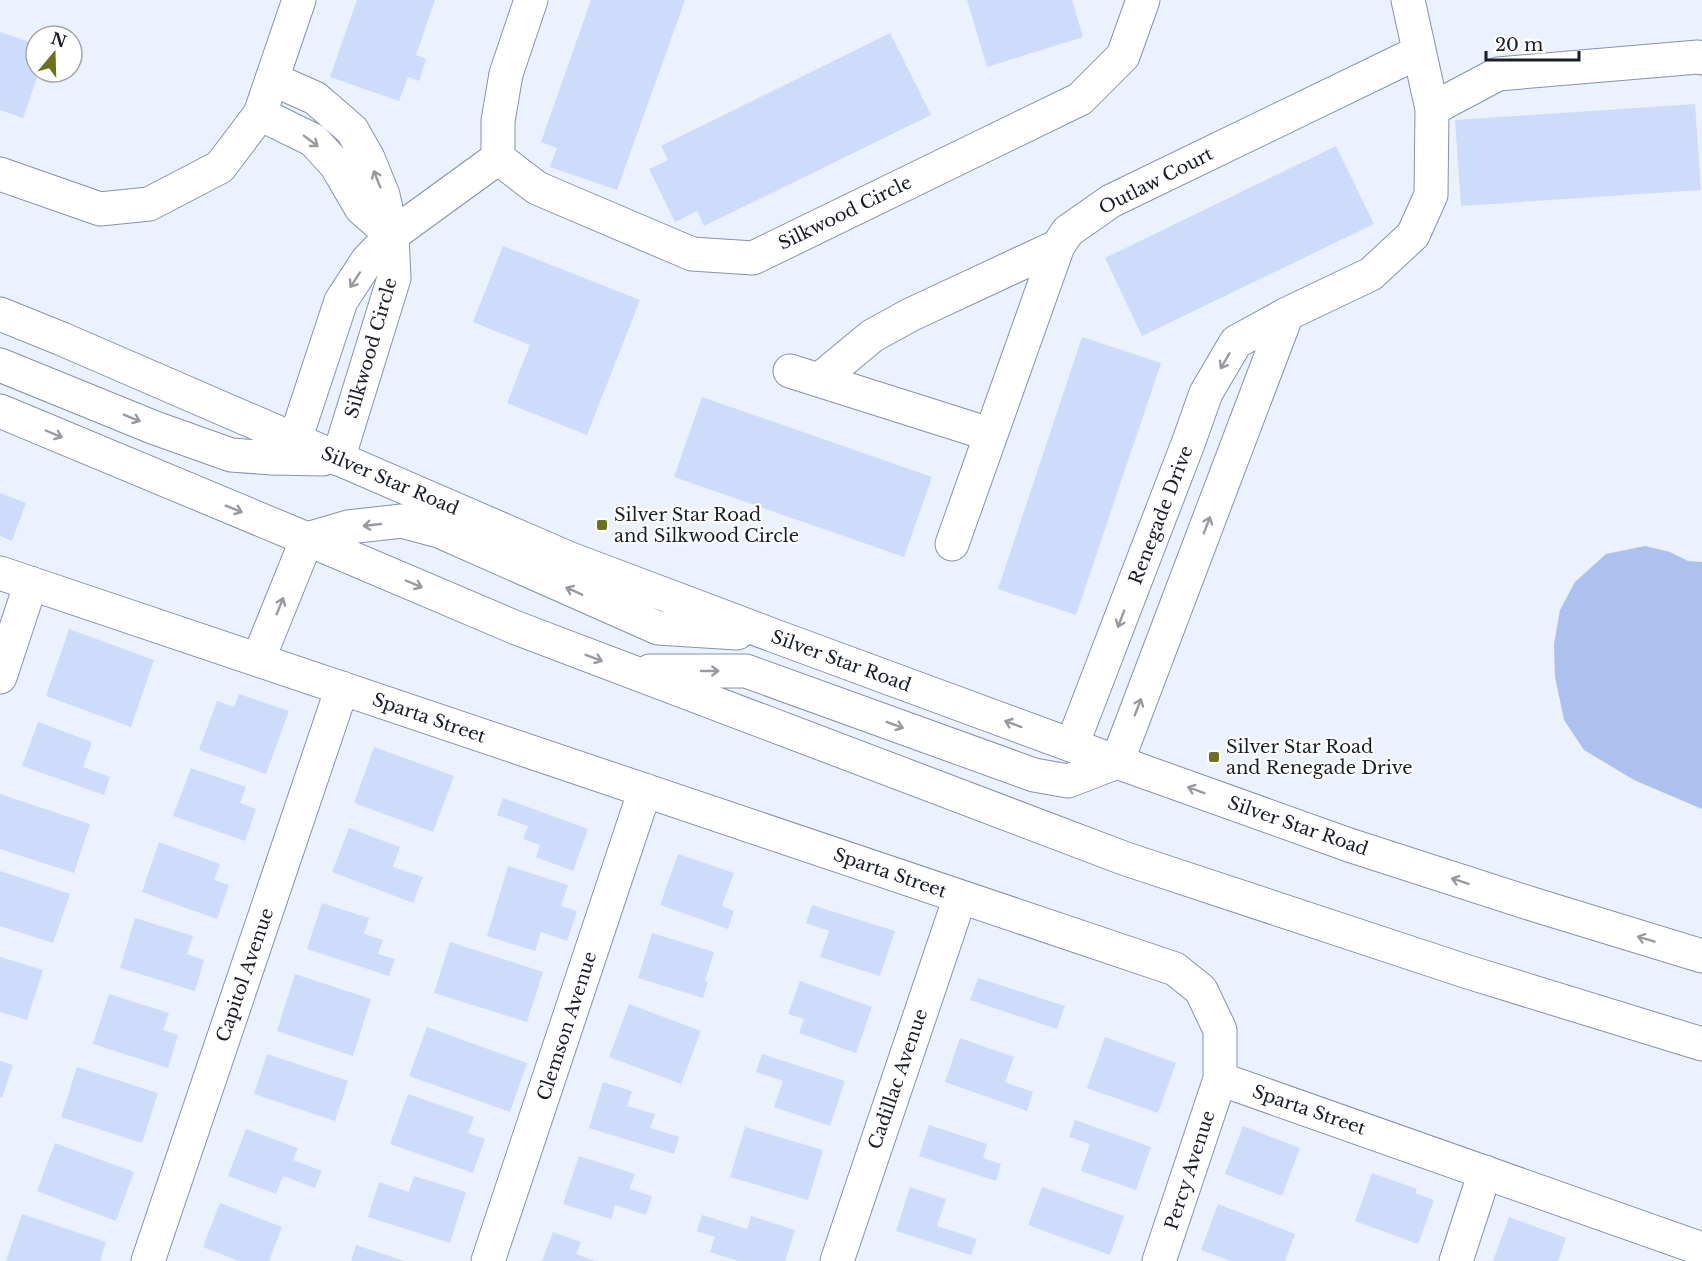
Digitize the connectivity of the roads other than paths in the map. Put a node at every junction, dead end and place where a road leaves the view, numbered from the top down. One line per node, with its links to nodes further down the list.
1 (299, 0): 7 (main road)
2 (531, 0): 10 (main road)
3 (1143, 0): 10 (main road, Silkwood Circle)
4 (1408, 0): 5 (main road, Renegade Drive)
5 (1419, 52): 8 (main road, Renegade Drive); 13 (main road, Outlaw Court)
6 (1702, 58): 8 (main road)
7 (272, 78): 9 (main road); 12 (main road, one-way to 7)
8 (1432, 109): 15 (main road, Renegade Drive)
9 (260, 114): 11 (main road); 12 (main road, one-way to 12)
10 (498, 158): 12 (main road, Silkwood Circle)
11 (0, 174)
12 (392, 235): 19 (main road, Silkwood Circle, one-way to 19); 20 (main road, Silkwood Circle)
13 (1058, 246): 18 (main road, Outlaw Court); 18 (main road)
14 (0, 314): 19 (main road, Silver Star Road)
15 (1287, 314): 30 (main road, Renegade Drive, one-way to 30); 31 (main road, one-way to 15)
16 (0, 364): 20 (main road, one-way to 20)
17 (0, 411): 21 (main road, one-way to 21)
18 (989, 435): 22 (main road, Outlaw Court)
19 (295, 440): 20 (main road, Silver Star Road)
20 (338, 459): 25 (main road, Silver Star Road)
21 (307, 539): 25 (main road, one-way to 21); 26 (main road, one-way to 21); 27 (main road, one-way to 27)
22 (952, 544)
23 (0, 573): 24 (main road, Sparta Street)
24 (31, 583): 26 (main road, Sparta Street); 28 (main road)
25 (772, 635): 30 (main road, Silver Star Road, one-way to 25)
26 (258, 660): 29 (main road, Sparta Street)
27 (630, 671): 31 (main road, one-way to 31); 35 (main road)
28 (0, 676)
29 (342, 688): 32 (main road, Sparta Street); 39 (main road, Capitol Avenue)
30 (1072, 746): 31 (main road, Silver Star Road)
31 (1117, 762): 34 (main road, Silver Star Road, one-way to 31)
32 (645, 790): 33 (main road, Sparta Street); 40 (main road, Clemson Avenue)
33 (960, 897): 36 (main road, Sparta Street); 41 (main road, Cadillac Avenue)
34 (1702, 956)
35 (1702, 1044)
36 (1220, 1079): 37 (main road, Sparta Street); 42 (main road, Percy Avenue)
37 (1485, 1172): 38 (main road, Sparta Street); 43 (main road)
38 (1702, 1249)
39 (148, 1261)
40 (488, 1261)
41 (837, 1261)
42 (1159, 1261)
43 (1456, 1261)

